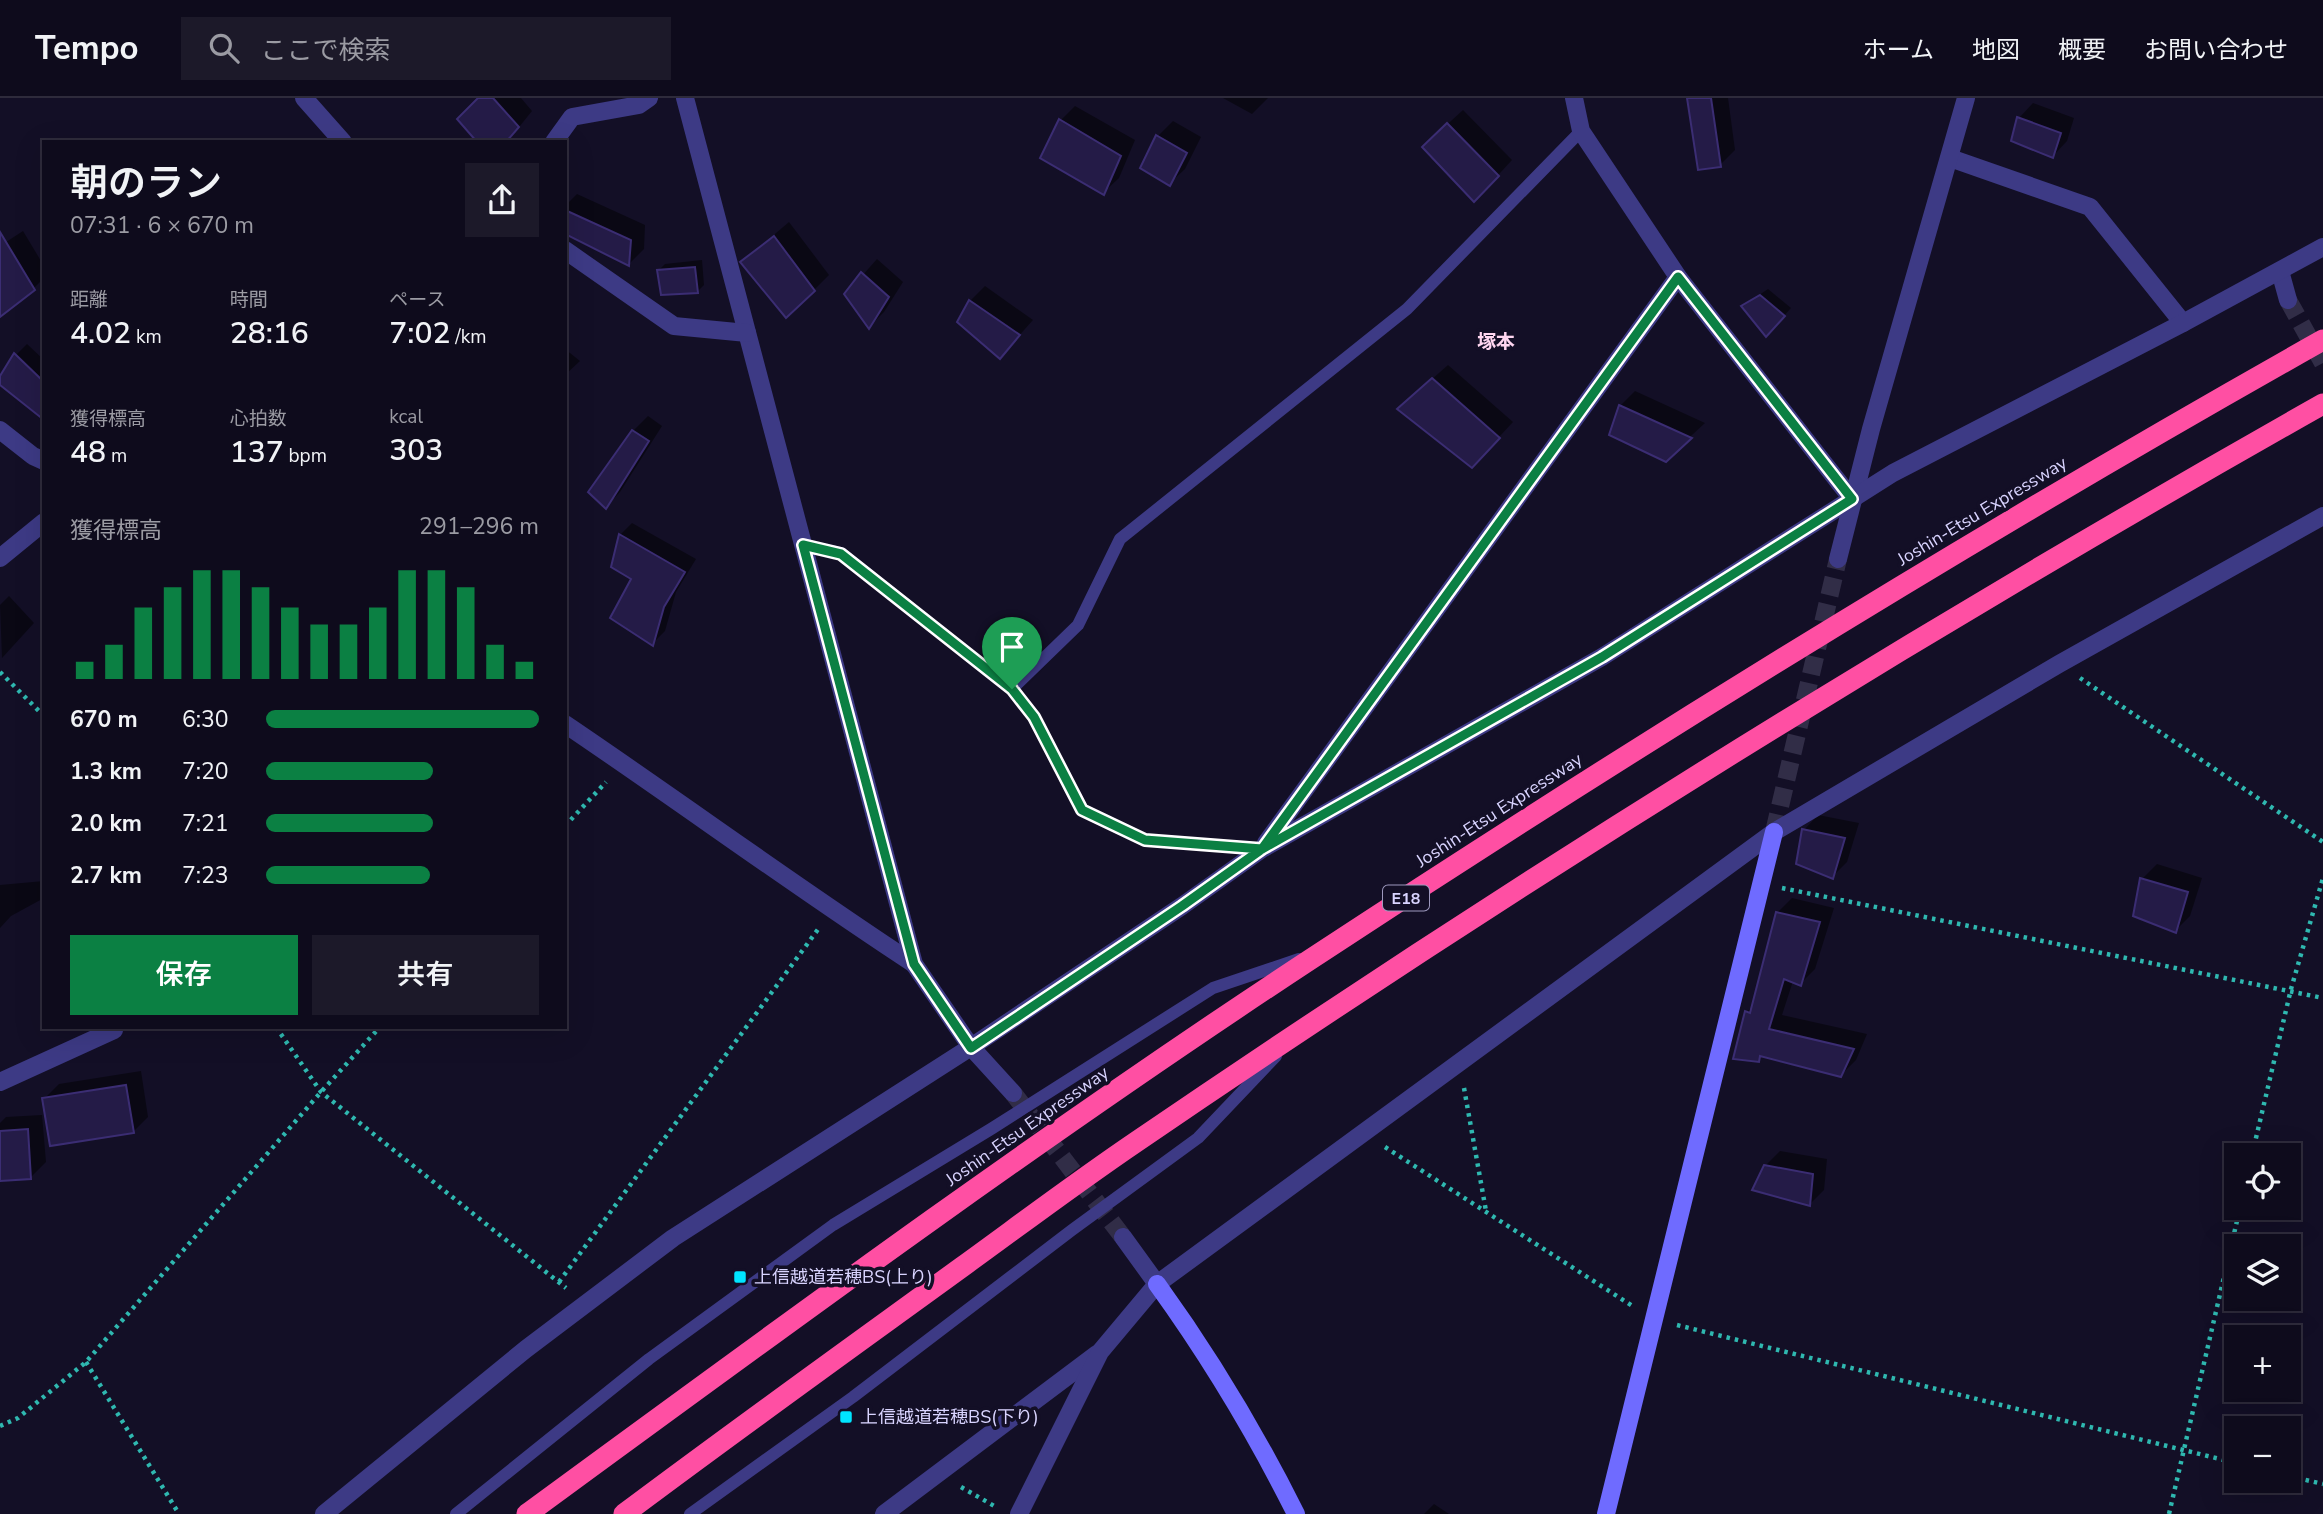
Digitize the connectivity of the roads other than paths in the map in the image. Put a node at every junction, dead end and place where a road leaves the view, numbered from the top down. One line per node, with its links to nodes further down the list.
1 (304, 98): 7 (street)
2 (649, 98): 8 (street)
3 (685, 98): 16 (street)
4 (1574, 98): 6 (street)
5 (1966, 98): 9 (street)
6 (1581, 131): 13 (street); 27 (lane)
7 (341, 140)
8 (555, 140)
9 (1950, 158): 15 (street); 21 (street)
10 (2323, 247): 12 (street)
11 (567, 251): 16 (street)
12 (2280, 271): 14 (street); 15 (street)
13 (1678, 277): 21 (street); 30 (street)
14 (2288, 300)
15 (2183, 323): 21 (street)
16 (747, 333): 24 (street)
17 (2323, 340): 31 (highway, Joshin-Etsu Expressway / E18)
18 (2323, 404): 34 (highway)
19 (0, 430): 20 (street)
20 (42, 460)
21 (1852, 499): 26 (street); 30 (street)
22 (2323, 516): 29 (street)
23 (42, 524): 25 (street)
24 (803, 545): 27 (lane); 32 (street)
25 (0, 558)
26 (1838, 559)
27 (1012, 689): 30 (lane)
28 (567, 725): 32 (street)
29 (1774, 832): 39 (street); 49 (street)
30 (1262, 849): 35 (street)
31 (1326, 950): 42 (lane); 43 (highway, Joshin-Etsu Expressway / E18)
32 (914, 964): 35 (street)
33 (114, 1030): 36 (street)
34 (1301, 1030): 44 (highway); 45 (lane)
35 (971, 1048): 37 (street); 41 (street)
36 (0, 1082)
37 (1013, 1093)
38 (1122, 1237): 39 (street)
39 (1157, 1284): 40 (street); 48 (street)
40 (1100, 1352): 46 (street); 47 (street)
41 (324, 1514)
42 (456, 1514)
43 (527, 1514)
44 (624, 1514)
45 (690, 1514)
46 (884, 1514)
47 (1019, 1514)
48 (1296, 1514)
49 (1606, 1514)

